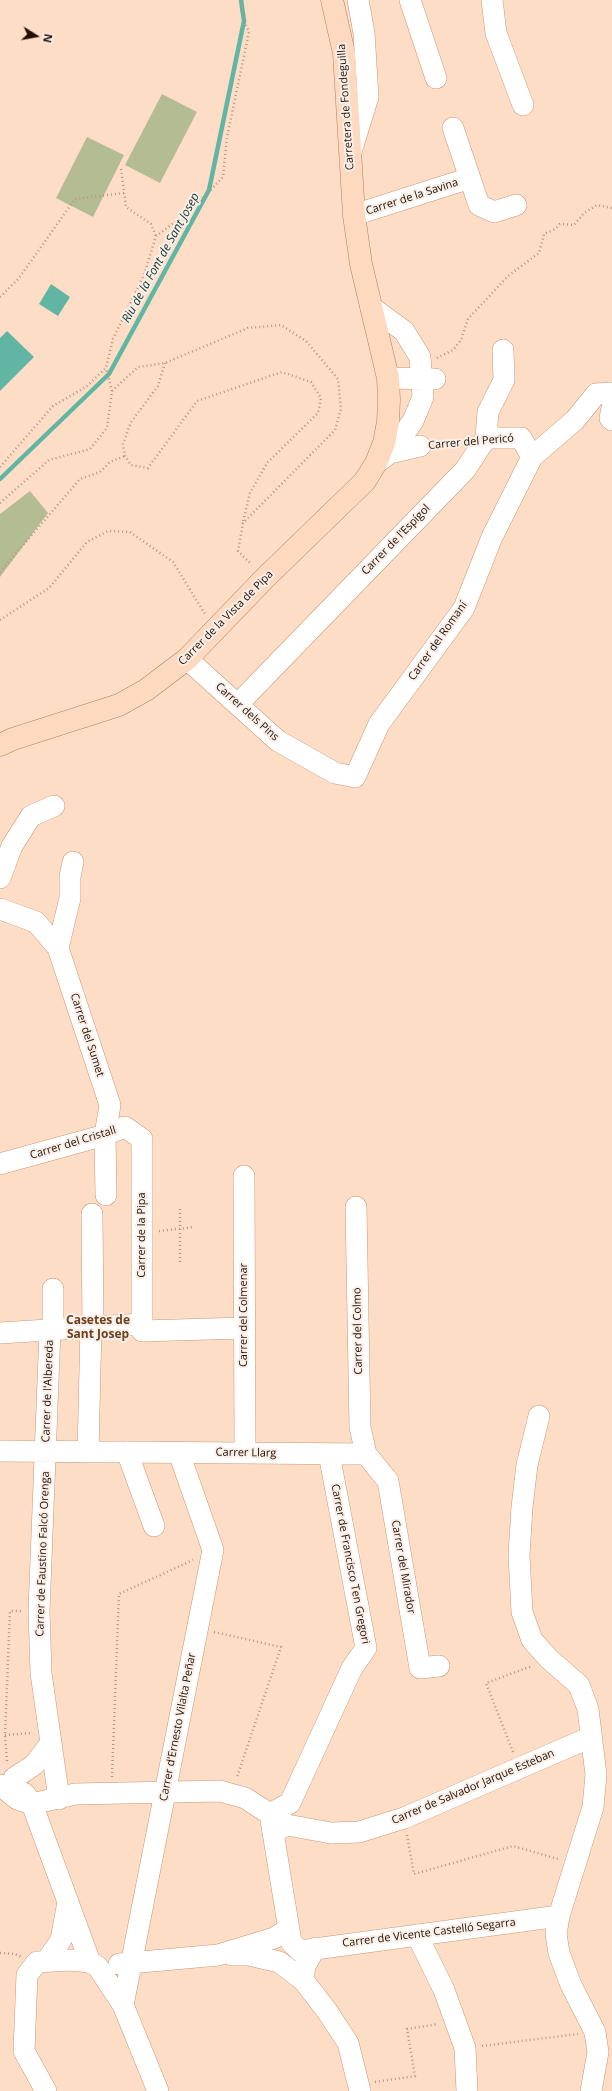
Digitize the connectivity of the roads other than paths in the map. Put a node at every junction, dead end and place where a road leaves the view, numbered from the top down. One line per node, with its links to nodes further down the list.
1 (332, 0): 8 (main road, Carretera de Fondeguilla)
2 (358, 0): 8 (street)
3 (410, 0): 5 (street)
4 (492, 0): 6 (street)
5 (436, 78)
6 (523, 105)
7 (453, 128): 9 (street)
8 (350, 153): 11 (main road, Carretera de Fondeguilla)
9 (470, 178): 10 (street); 11 (street, Carrer de la Savina)
10 (516, 205)
11 (354, 215): 12 (main road, Carrer de la Vista de Pipa)
12 (371, 307): 14 (street, Carrer de la Vista de Pipa); 15 (main road, Carrer de la Vista de Pipa)
13 (503, 350): 19 (street, Carrer de l'Espígol)
14 (426, 373): 15 (street); 22 (street, Carrer de la Vista de Pipa)
15 (388, 378): 22 (main road, Carrer de la Vista de Pipa)
16 (612, 393): 21 (street)
17 (612, 408): 18 (street)
18 (612, 420)
19 (486, 438): 21 (street, Carrer del Pericó); 24 (street, Carrer de l'Espígol)
20 (420, 446): 22 (street, Carrer del Pericó)
21 (532, 457): 26 (street, Carrer del Romaní)
22 (383, 458): 23 (main road, Carrer de la Vista de Pipa)
23 (187, 659): 24 (street, Carrer dels Pins); 25 (main road, Carrer de la Vista de Pipa)
24 (238, 704): 26 (street, Carrer dels Pins)
25 (0, 745)
26 (355, 777)
27 (54, 806): 29 (street)
28 (73, 862): 31 (street)
29 (0, 878)
30 (0, 909): 31 (street, Carrer del Sumet)
31 (58, 948): 32 (street, Carrer del Sumet)
32 (105, 1135): 33 (street, Carrer del Cristall); 34 (street, Carrer del Cristall); 36 (street, Carrer del Sumet)
33 (142, 1139): 41 (street, Carrer de la Pipa)
34 (0, 1164)
35 (244, 1176): 42 (street, Carrer del Colmenar)
36 (106, 1195)
37 (356, 1207): 53 (street, Carrer del Colmo)
38 (92, 1214): 40 (street)
39 (53, 1288): 43 (street, Carrer de l'Albereda)
40 (92, 1327): 41 (street); 43 (street); 48 (street)
41 (142, 1327): 42 (street)
42 (244, 1328): 51 (street, Carrer del Colmenar)
43 (51, 1330): 44 (street); 47 (street, Carrer de l'Albereda)
44 (0, 1333)
45 (538, 1416): 57 (street)
46 (0, 1451): 47 (street, Carrer Llarg)
47 (46, 1452): 48 (street, Carrer Llarg); 56 (street, Carrer de Faustino Falcó Orenga)
48 (88, 1452): 49 (street, Carrer Llarg)
49 (127, 1452): 50 (street, Carrer Llarg); 54 (street)
50 (179, 1453): 51 (street, Carrer Llarg); 59 (street, Carrer d'Ernesto Vilalta Peñar)
51 (245, 1453): 52 (street, Carrer Llarg)
52 (329, 1454): 53 (street, Carrer Llarg); 61 (street, Carrer de Francisco Ten Gregori)
53 (366, 1454): 55 (street, Carrer del Mirador)
54 (154, 1526)
55 (439, 1666)
56 (50, 1737): 58 (street); 60 (street, Carrer de Faustino Falcó Orenga)
57 (591, 1737): 64 (street, Carrer de Salvador Jarque Esteban); 66 (street)
58 (4, 1776): 62 (street)
59 (165, 1792): 60 (street); 63 (street); 72 (street, Carrer d'Ernesto Vilalta Peñar)
60 (59, 1799): 62 (street)
61 (290, 1803): 63 (street); 64 (street)
62 (32, 1804): 65 (street)
63 (271, 1823): 64 (street, Carrer de Salvador Jarque Esteban); 67 (street)
64 (306, 1828)
65 (68, 1901): 71 (street); 73 (street)
66 (559, 1916): 68 (street, Carrer de Vicente Castelló Segarra); 80 (street)
67 (289, 1929): 69 (street); 70 (street)
68 (416, 1935): 69 (street, Carrer de Vicente Castelló Segarra); 79 (street)
69 (307, 1950): 74 (street)
70 (218, 1955): 72 (street); 74 (street)
71 (47, 1960): 73 (street); 77 (street)
72 (131, 1962): 73 (street); 75 (street, Carrer d'Ernesto Vilalta Peñar)
73 (94, 1964): 75 (street)
74 (303, 1980): 76 (street)
75 (122, 2005): 78 (street)
76 (360, 2088)
77 (46, 2091)
78 (158, 2091)
79 (467, 2091)
80 (591, 2091)

